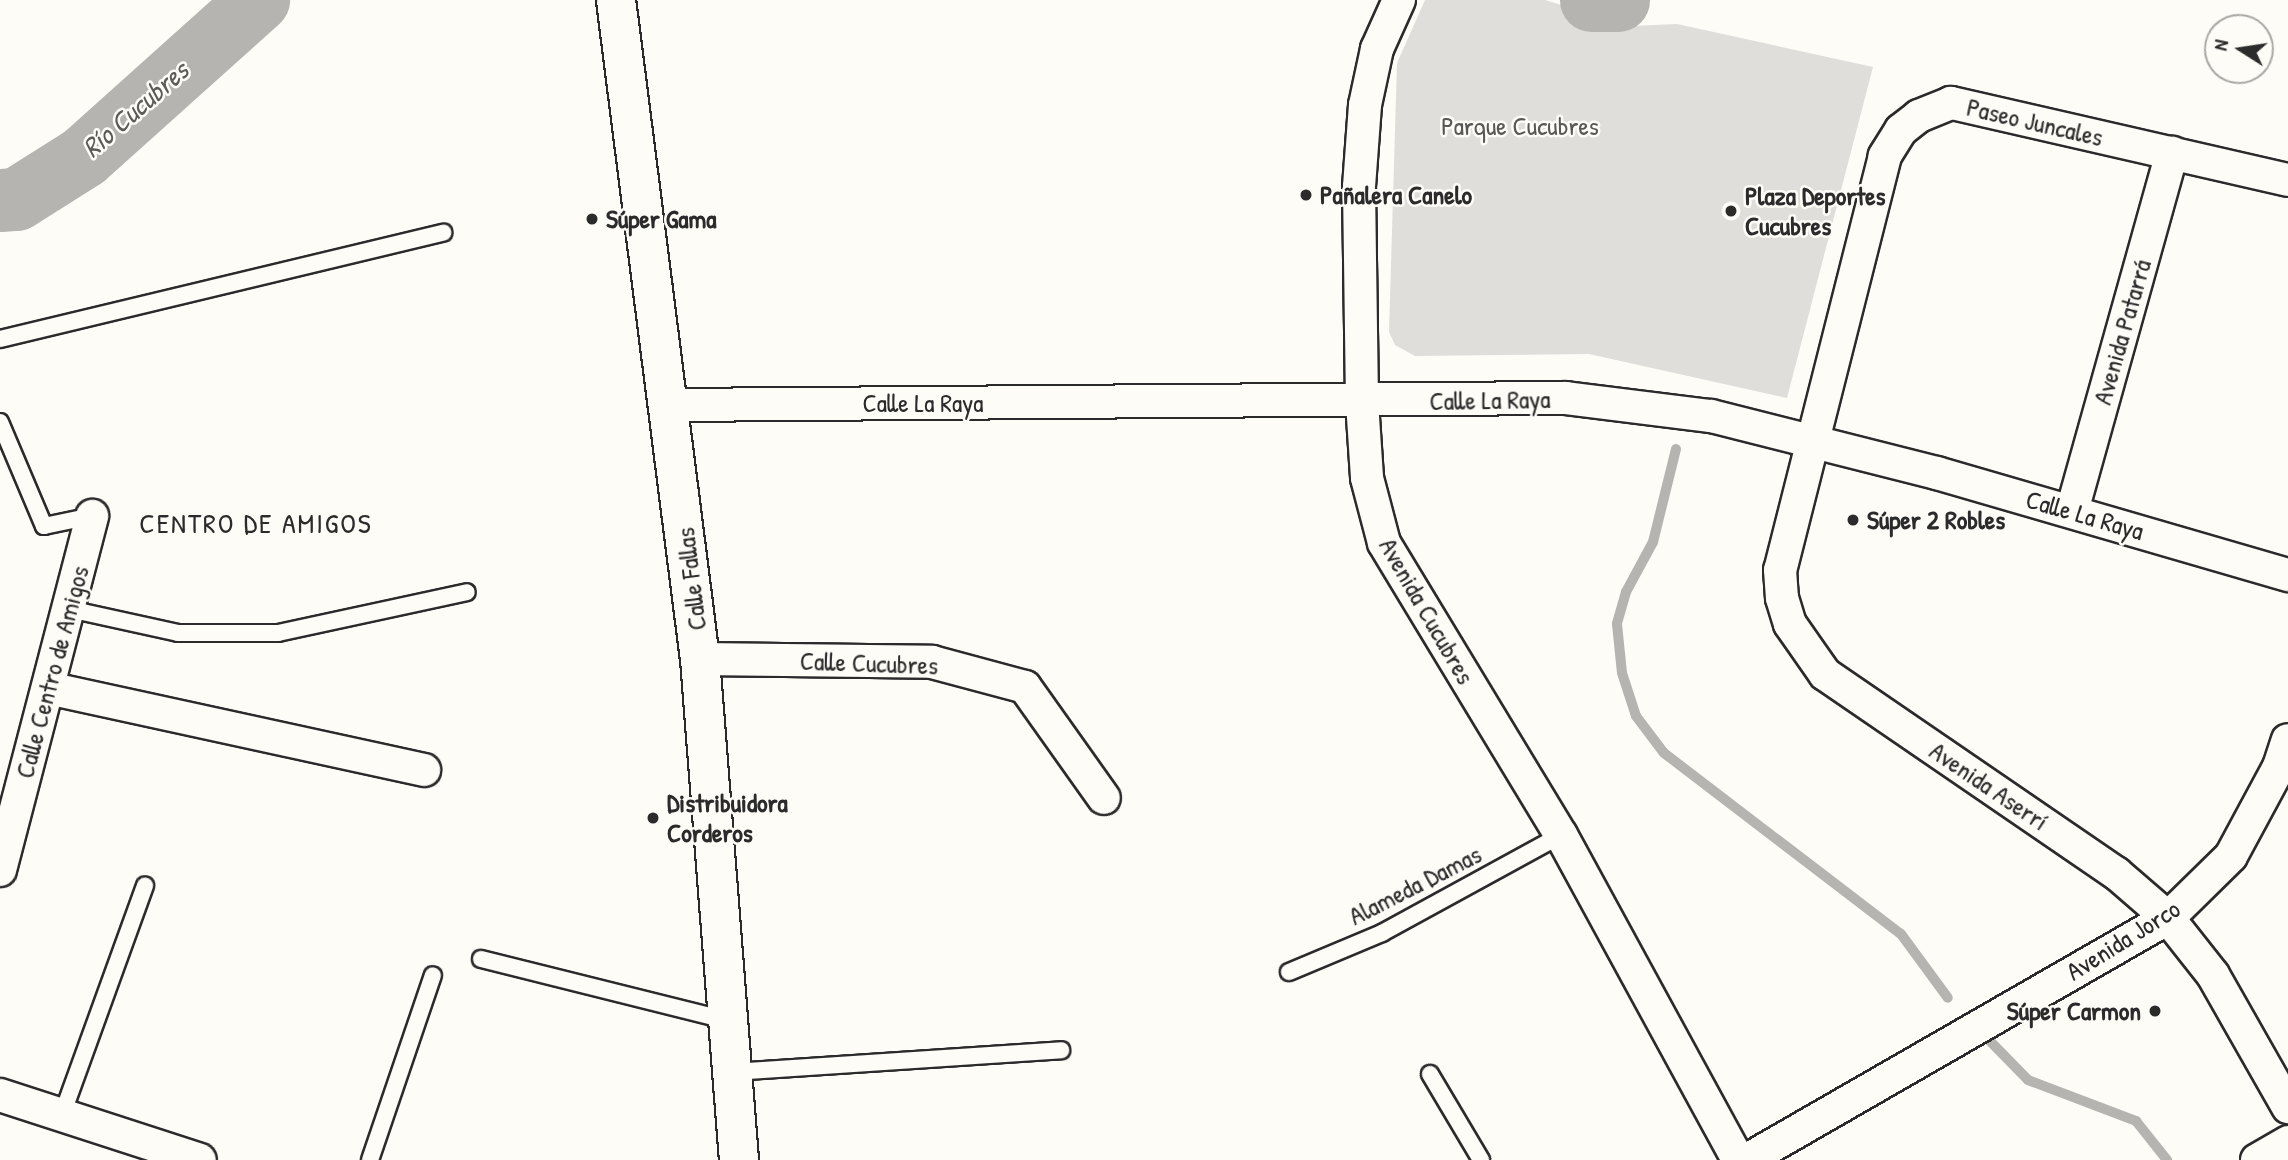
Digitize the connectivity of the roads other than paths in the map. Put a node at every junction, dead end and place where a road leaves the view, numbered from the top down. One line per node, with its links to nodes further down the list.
1 (616, 0): 8 (street, Calle Fallas)
2 (1399, 0): 7 (street, Avenida Cucubres)
3 (2172, 153): 4 (street, Paseo Juncales); 10 (street, Paseo Juncales); 11 (street, Avenida Patarrá)
4 (2288, 180)
5 (443, 233): 6 (lane)
6 (0, 339)
7 (1362, 401): 8 (street, Calle La Raya); 10 (street, Calle La Raya); 21 (street, Avenida Cucubres)
8 (670, 405): 16 (street, Calle Fallas)
9 (0, 422): 12 (lane)
10 (1813, 442): 11 (street, Calle La Raya); 24 (street, Avenida Aserrí)
11 (2072, 512): 13 (street, Calle La Raya)
12 (92, 516): 15 (street, Calle Centro de Amigos)
13 (2288, 575)
14 (467, 592): 15 (lane)
15 (69, 609): 17 (street, Calle Centro de Amigos)
16 (700, 659): 20 (street, Calle Cucubres); 28 (street, Calle Fallas)
17 (48, 688): 19 (street); 22 (street, Calle Centro de Amigos)
18 (2288, 740): 24 (street, Avenida Jorco)
19 (424, 770)
20 (1104, 798)
21 (1562, 835): 26 (lane, Alameda Damas); 40 (street, Avenida Cucubres)
22 (0, 870)
23 (145, 886): 34 (lane)
24 (2168, 918): 33 (street, Avenida Aserrí); 41 (street, Avenida Jorco)
25 (481, 959): 28 (lane)
26 (1289, 972)
27 (433, 975): 37 (lane)
28 (729, 1021): 30 (street, Calle Fallas)
29 (1061, 1050): 30 (lane)
30 (733, 1072): 38 (street, Calle Fallas)
31 (1430, 1074): 39 (lane)
32 (0, 1095): 34 (street)
33 (2288, 1107)
34 (62, 1115): 36 (street)
35 (2288, 1142): 42 (street)
36 (200, 1160)
37 (370, 1160)
38 (739, 1160)
39 (1481, 1160)
40 (1738, 1160)
41 (1747, 1160)
42 (2256, 1160)

